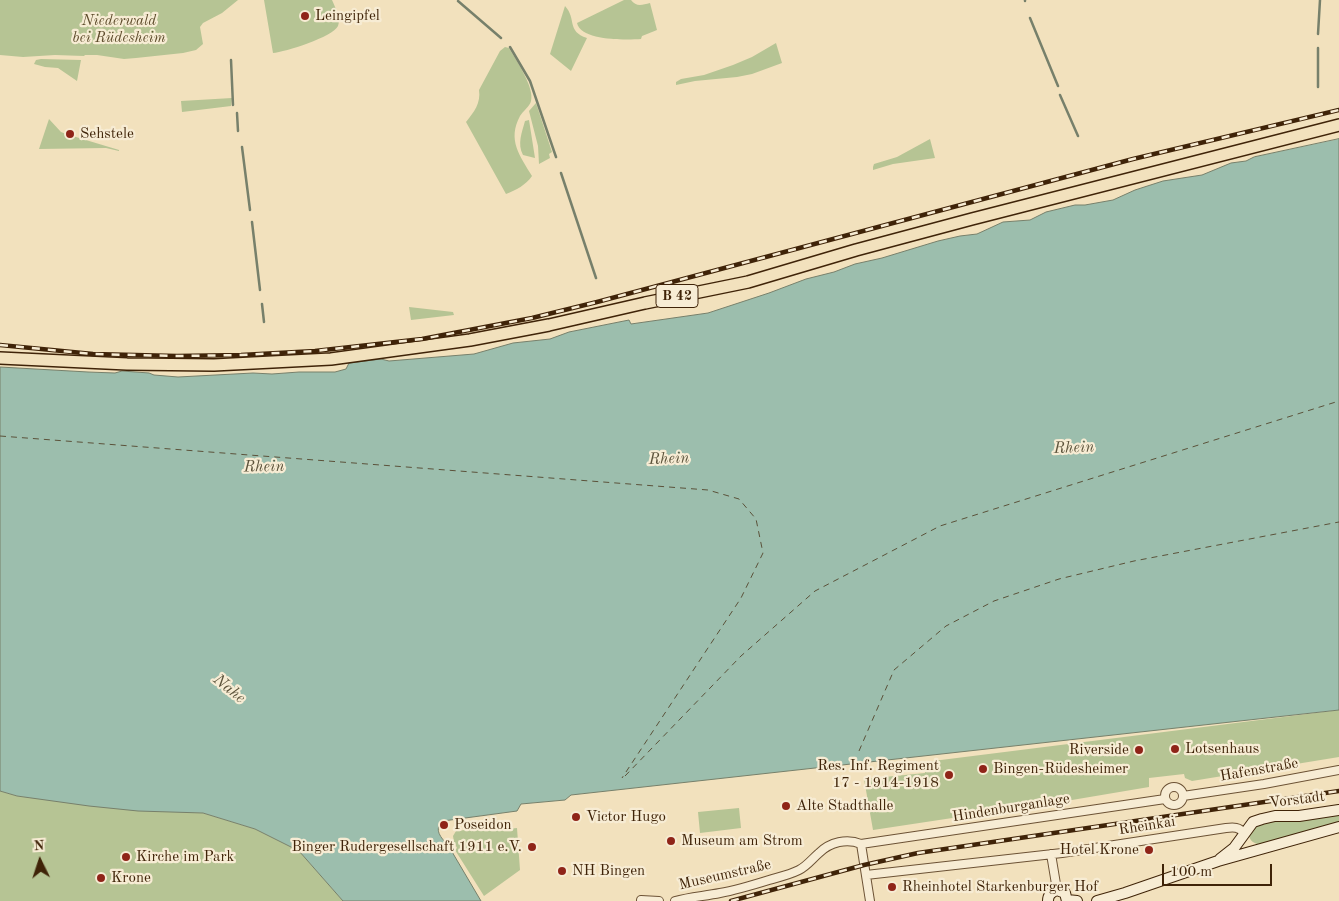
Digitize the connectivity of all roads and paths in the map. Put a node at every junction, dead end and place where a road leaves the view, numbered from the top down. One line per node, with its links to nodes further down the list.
1 (1339, 125): 2 (main road, B 42)
2 (0, 358)
3 (1339, 770): 4 (street, Hafenstraße)
4 (1183, 796): 5 (street, Hafenstraße); 5 (street, Hafenstraße)
5 (1165, 799): 9 (street, Hindenburganlage)
6 (1339, 810): 8 (main road, Vorstadt)
7 (1339, 827): 10 (main road, Vorstadt)
8 (1244, 833): 10 (main road); 11 (street, Rheinkai); 12 (main road, Vorstadt)
9 (861, 844): 13 (street); 17 (street, Museumstraße)
10 (1260, 849): 12 (main road, Vorstadt)
11 (1051, 854): 13 (street, Rheinkai); 14 (street)
12 (1218, 861): 22 (main road, Vorstadt)
13 (866, 875): 18 (street)
14 (1057, 890): 19 (main road); 20 (main road)
15 (641, 900): 16 (street)
16 (659, 901)
17 (674, 901)
18 (870, 901)
19 (1047, 901)
20 (1067, 901): 21 (main road)
21 (1077, 901)
22 (1097, 901)

